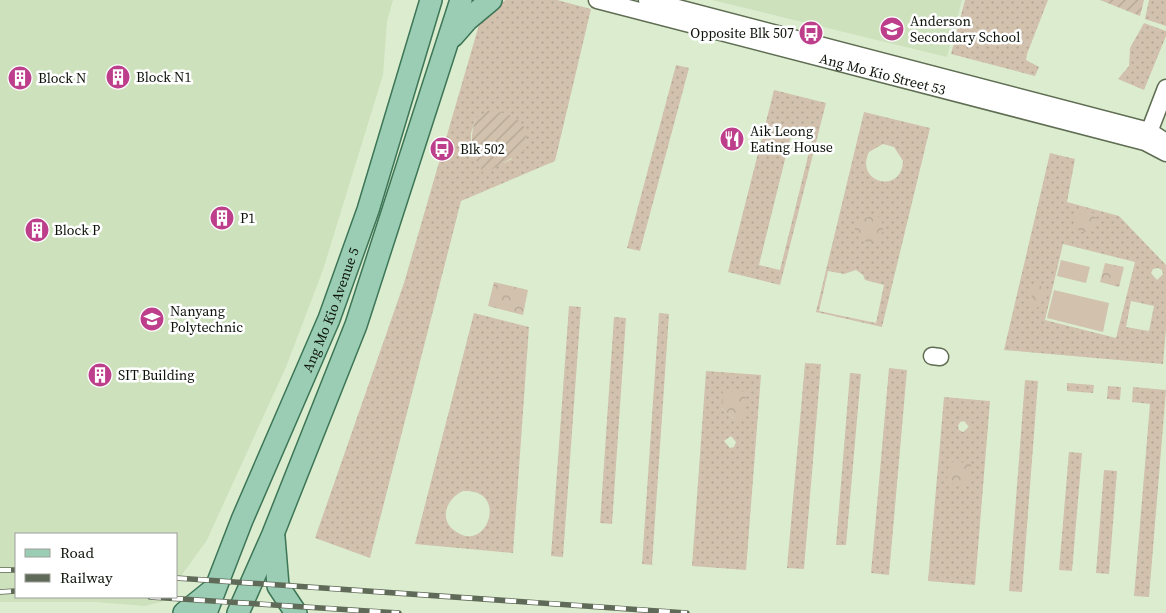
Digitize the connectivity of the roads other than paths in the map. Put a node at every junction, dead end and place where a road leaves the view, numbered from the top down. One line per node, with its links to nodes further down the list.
1 (431, 0): 12 (main road, Ang Mo Kio Avenue 5)
2 (461, 0): 6 (main road, Ang Mo Kio Avenue 5)
3 (491, 0): 6 (main road)
4 (597, 0): 8 (street, Ang Mo Kio Street 53)
5 (646, 0): 8 (street, Ang Mo Kio Street 53)
6 (447, 44): 11 (main road, Ang Mo Kio Avenue 5)
7 (1166, 88): 8 (street)
8 (1147, 136): 9 (street, Ang Mo Kio Street 53); 10 (street, Ang Mo Kio Street 53)
9 (1166, 142)
10 (1166, 153)
11 (273, 534): 15 (main road, Ang Mo Kio Avenue 5); 16 (main road)
12 (217, 586): 13 (main road); 14 (main road, Ang Mo Kio Avenue 5)
13 (184, 613)
14 (206, 613)
15 (238, 613)
16 (296, 613)

